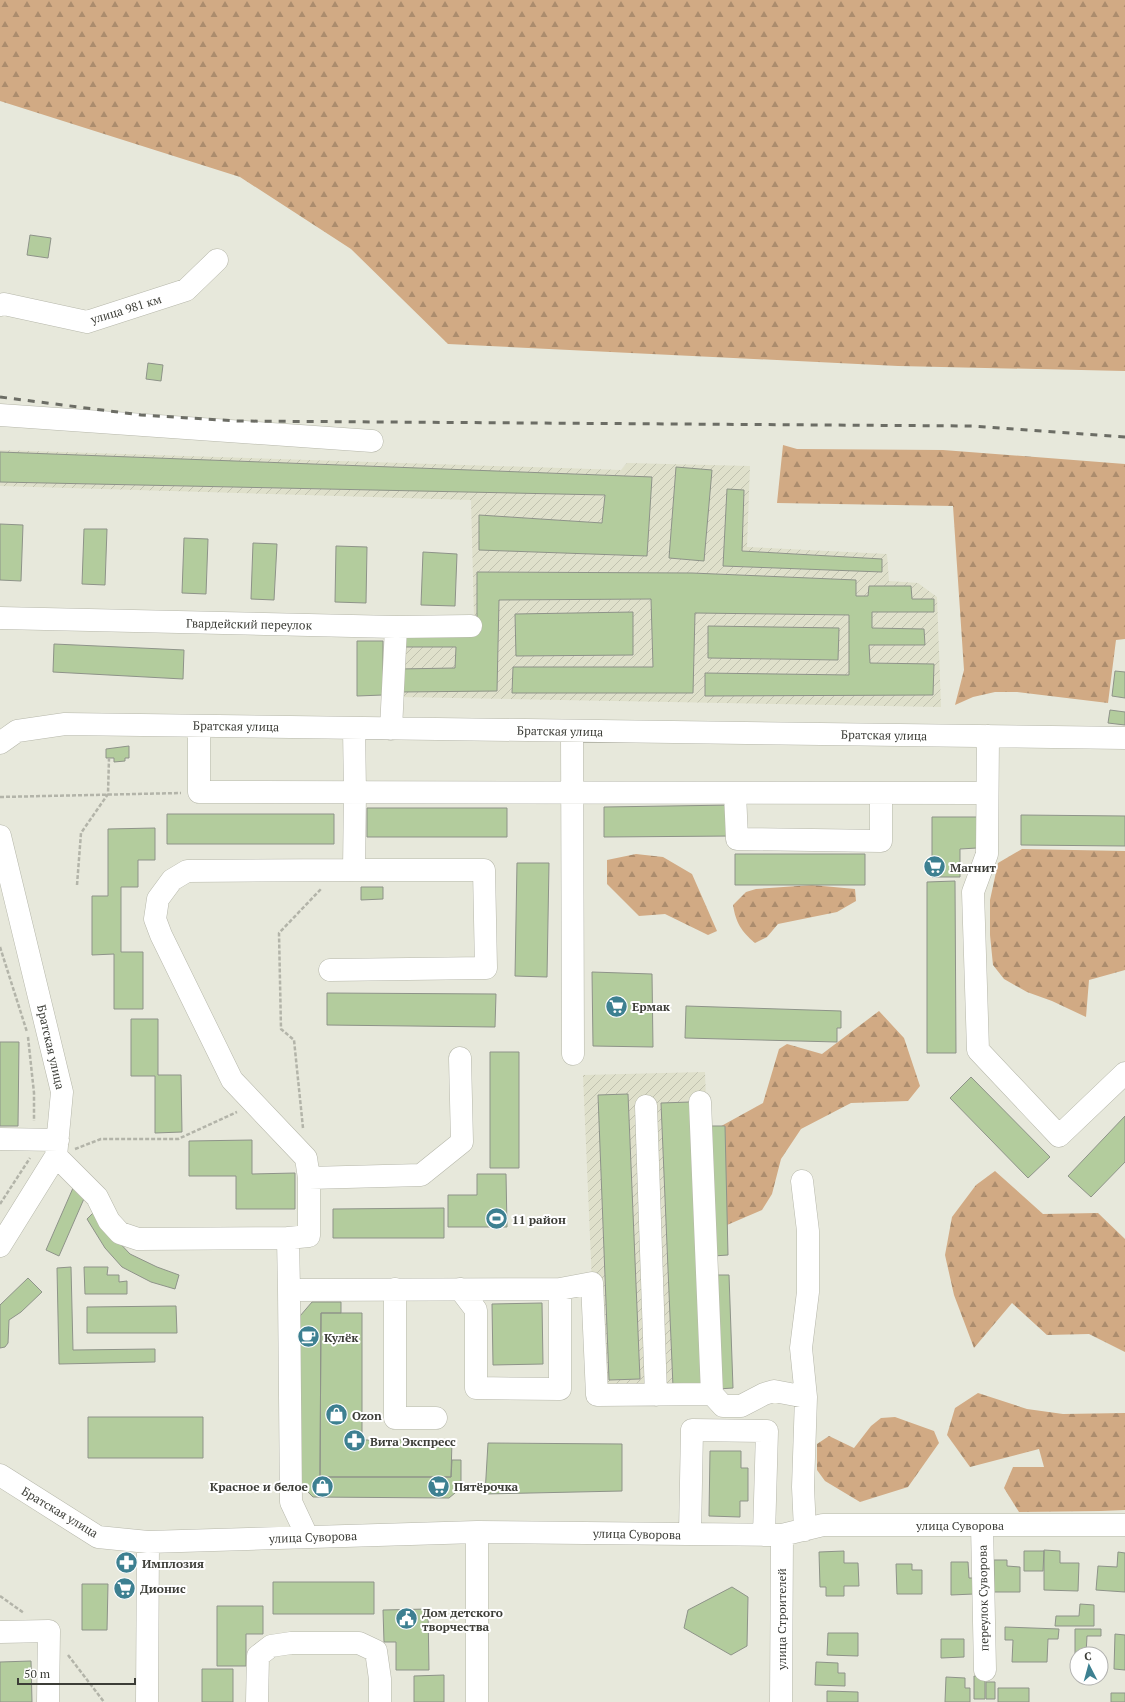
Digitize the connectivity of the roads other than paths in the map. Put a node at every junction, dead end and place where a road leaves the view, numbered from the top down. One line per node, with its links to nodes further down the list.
1 (217, 260): 2 (street, улица 981 км)
2 (0, 305)
3 (0, 415): 4 (street)
4 (372, 441)
5 (0, 618): 7 (street, Гвардейский переулок)
6 (471, 626): 7 (street, Гвардейский переулок)
7 (396, 628): 10 (street)
8 (199, 726): 9 (street, Братская улица); 14 (street, Братская улица); 15 (street)
9 (354, 728): 10 (street, Братская улица); 15 (street)
10 (391, 729): 11 (street, Братская улица)
11 (572, 731): 12 (street, Братская улица); 16 (street)
12 (988, 736): 13 (street, Братская улица); 19 (street)
13 (1125, 738)
14 (0, 743)
15 (355, 792): 16 (street); 21 (street)
16 (573, 793): 17 (street); 23 (street)
17 (735, 793): 18 (street); 18 (street)
18 (881, 793): 19 (street)
19 (987, 793): 25 (street)
20 (0, 836): 29 (street, Братская улица)
21 (346, 870): 22 (street); 30 (street)
22 (330, 970)
23 (573, 1054)
24 (460, 1058): 30 (street)
25 (1125, 1073)
26 (700, 1102): 38 (street)
27 (646, 1106): 39 (street)
28 (0, 1139): 29 (street)
29 (57, 1148): 32 (street); 33 (street, Братская улица)
30 (307, 1168): 32 (street)
31 (802, 1181): 40 (street)
32 (288, 1238): 37 (street)
33 (0, 1246)
34 (395, 1289): 35 (street); 37 (street); 41 (street)
35 (460, 1289): 36 (street); 36 (street)
36 (560, 1289): 39 (street)
37 (289, 1290): 49 (street)
38 (712, 1394): 39 (street); 40 (street)
39 (656, 1395)
40 (806, 1397): 45 (street)
41 (436, 1418)
42 (0, 1475): 50 (street, Братская улица)
43 (982, 1525): 44 (street, улица Суворова); 45 (street, улица Суворова); 52 (street, переулок Суворова)
44 (1125, 1525)
45 (804, 1530): 48 (street, улица Суворова)
46 (477, 1532): 47 (street, улица Суворова); 49 (street, улица Суворова); 57 (street)
47 (690, 1534): 48 (street, улица Суворова); 48 (street, улица Строителей)
48 (773, 1535): 58 (street, улица Строителей)
49 (307, 1536): 50 (street, улица Суворова)
50 (148, 1542): 54 (street)
51 (0, 1632): 53 (street)
52 (985, 1670)
53 (48, 1702)
54 (147, 1702)
55 (257, 1702): 56 (street)
56 (380, 1702)
57 (477, 1702)
58 (781, 1702)

